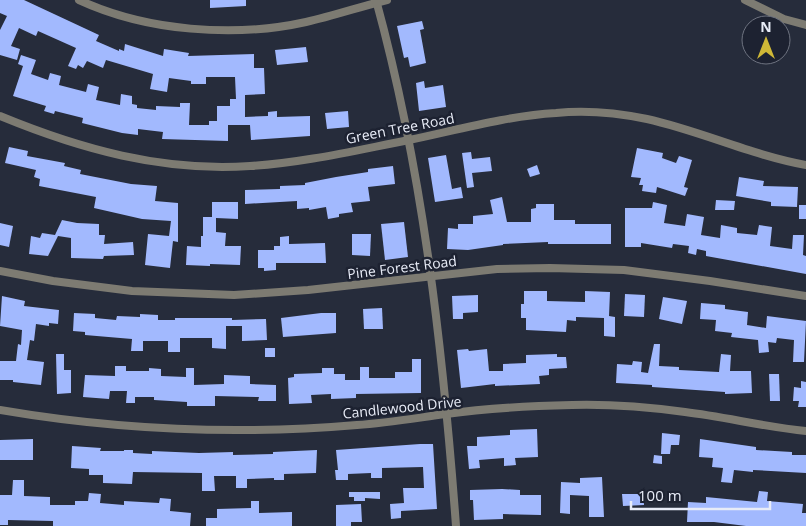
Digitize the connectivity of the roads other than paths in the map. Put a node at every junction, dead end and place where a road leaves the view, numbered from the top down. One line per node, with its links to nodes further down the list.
1 (79, 0): 4 (street)
2 (387, 0): 4 (street)
3 (745, 0): 5 (street)
4 (377, 1): 7 (street)
5 (806, 25)
6 (0, 116): 7 (street, Green Tree Road)
7 (409, 140): 8 (street, Green Tree Road); 10 (street)
8 (806, 165)
9 (0, 271): 10 (street, Pine Forest Road)
10 (431, 275): 11 (street, Pine Forest Road); 13 (street)
11 (806, 296)
12 (0, 410): 13 (street, Candlewood Drive)
13 (447, 414): 14 (street, Candlewood Drive); 15 (street)
14 (806, 431)
15 (456, 526)

